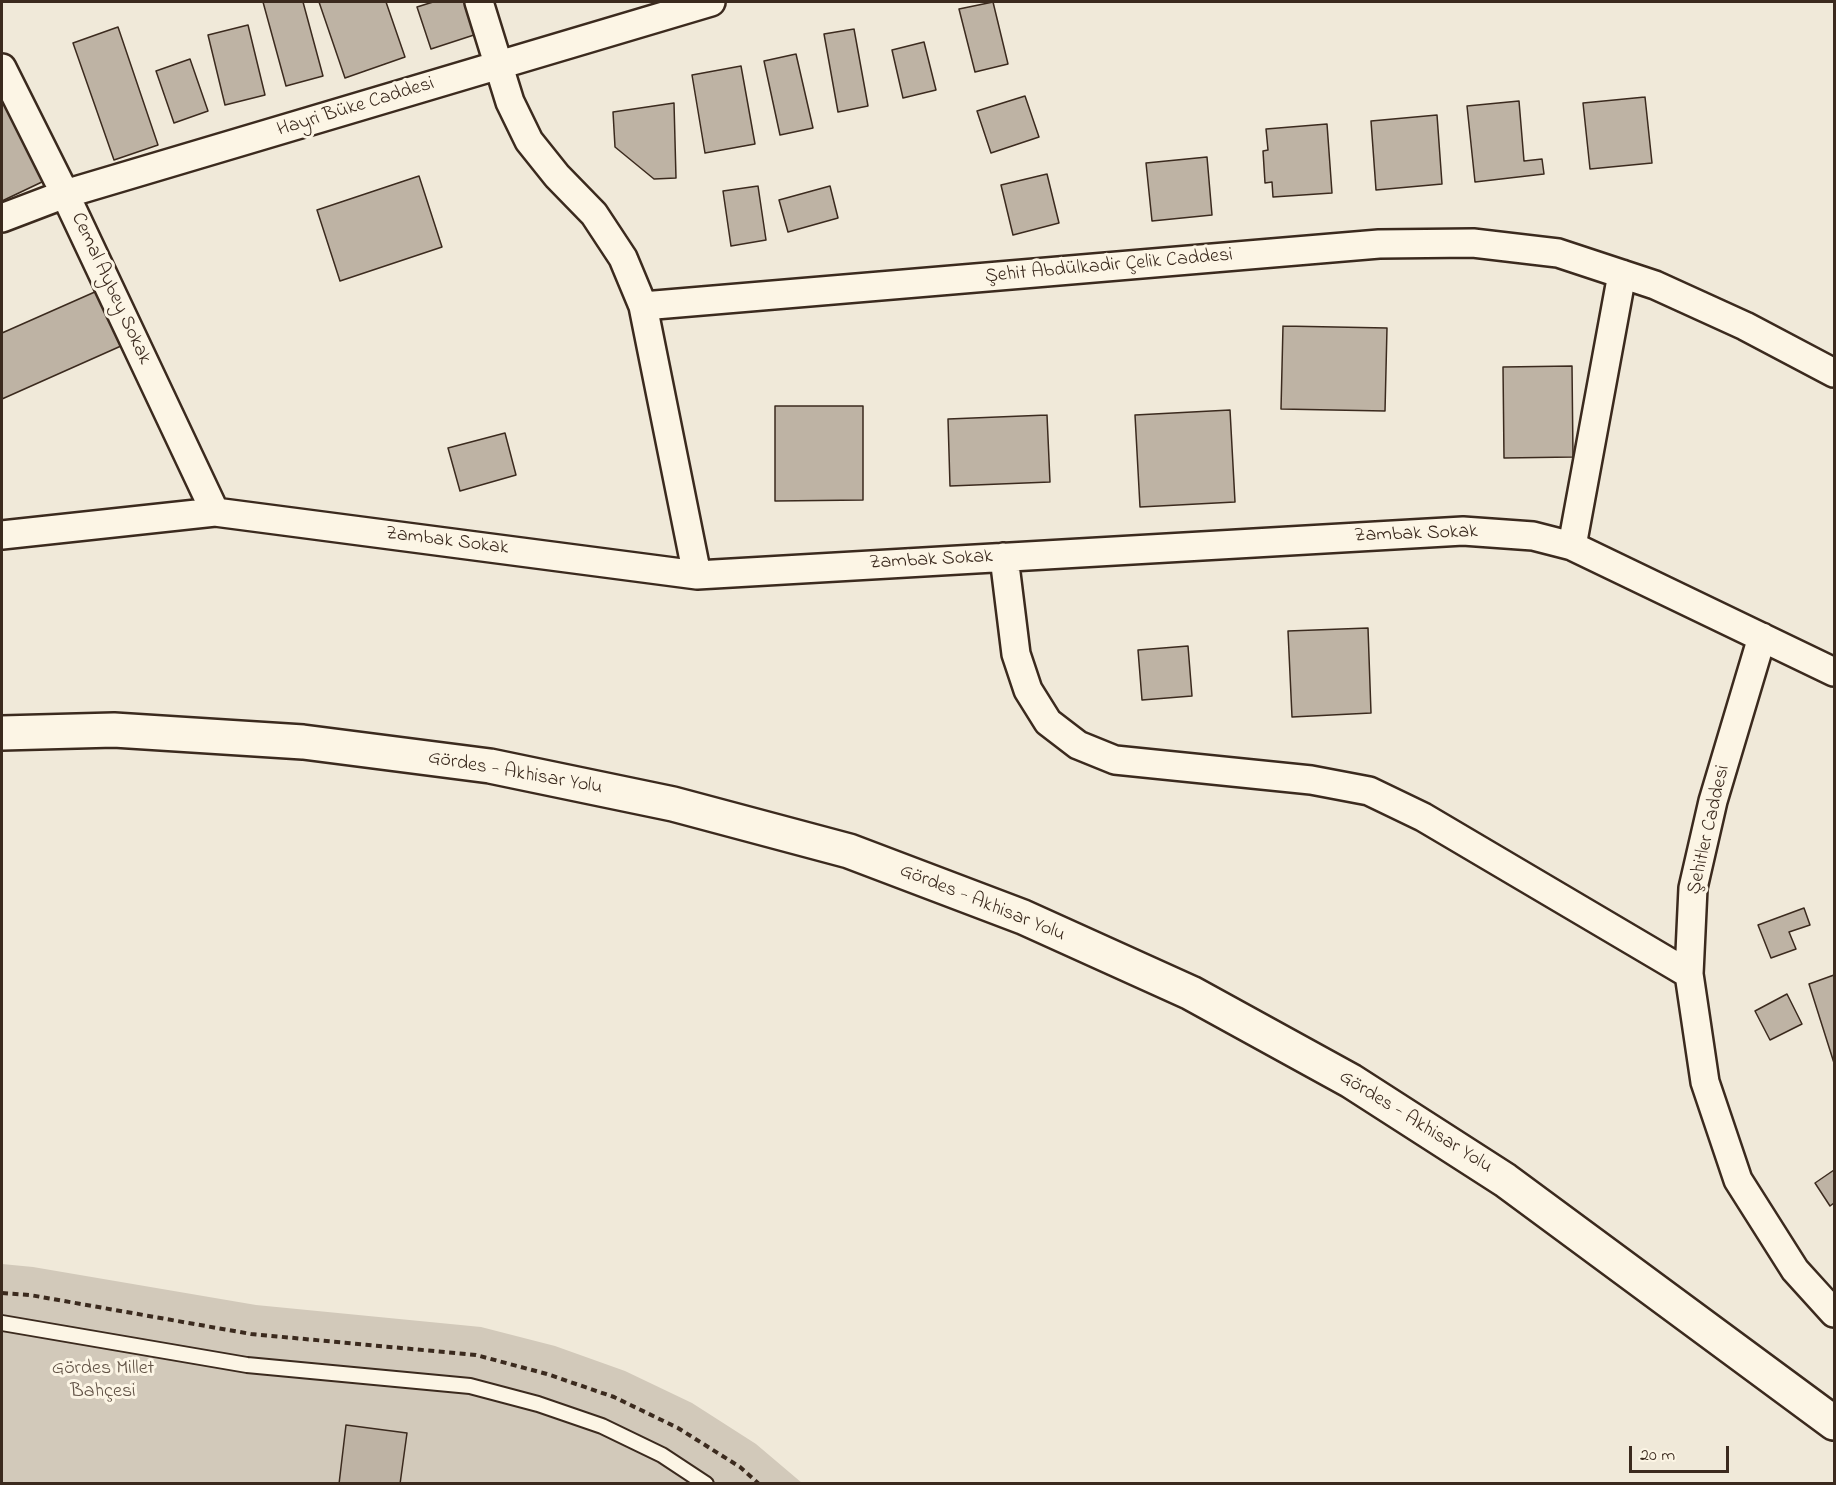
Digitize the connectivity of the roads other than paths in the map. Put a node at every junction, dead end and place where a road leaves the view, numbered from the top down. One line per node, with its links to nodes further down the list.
1 (479, 2): 3 (street)
2 (711, 2): 3 (street, Hayri Büke Caddesi)
3 (499, 65): 5 (street, Hayri Büke Caddesi); 8 (street)
4 (2, 68): 5 (street, Cemal Aybey Sokak)
5 (65, 194): 6 (street, Hayri Büke Caddesi); 10 (street, Cemal Aybey Sokak)
6 (2, 218)
7 (1622, 274): 8 (street, Şehit Abdülkadir Çelik Caddesi); 9 (street, Şehit Abdülkadir Çelik Caddesi); 12 (street)
8 (643, 306): 14 (street)
9 (1834, 373)
10 (215, 512): 11 (street, Zambak Sokak); 14 (street, Zambak Sokak)
11 (2, 535)
12 (1572, 546): 13 (street, Zambak Sokak); 15 (street, Zambak Sokak)
13 (1004, 557): 14 (street, Zambak Sokak); 18 (street)
14 (697, 575)
15 (1762, 637): 16 (street, Zambak Sokak); 18 (street, Şehitler Caddesi)
16 (1834, 672)
17 (2, 733): 21 (main road, Gördes - Akhisar Yolu)
18 (1689, 974): 19 (street, Şehitler Caddesi)
19 (1834, 1313)
20 (2, 1323): 22 (lane)
21 (1834, 1423)
22 (706, 1484)

